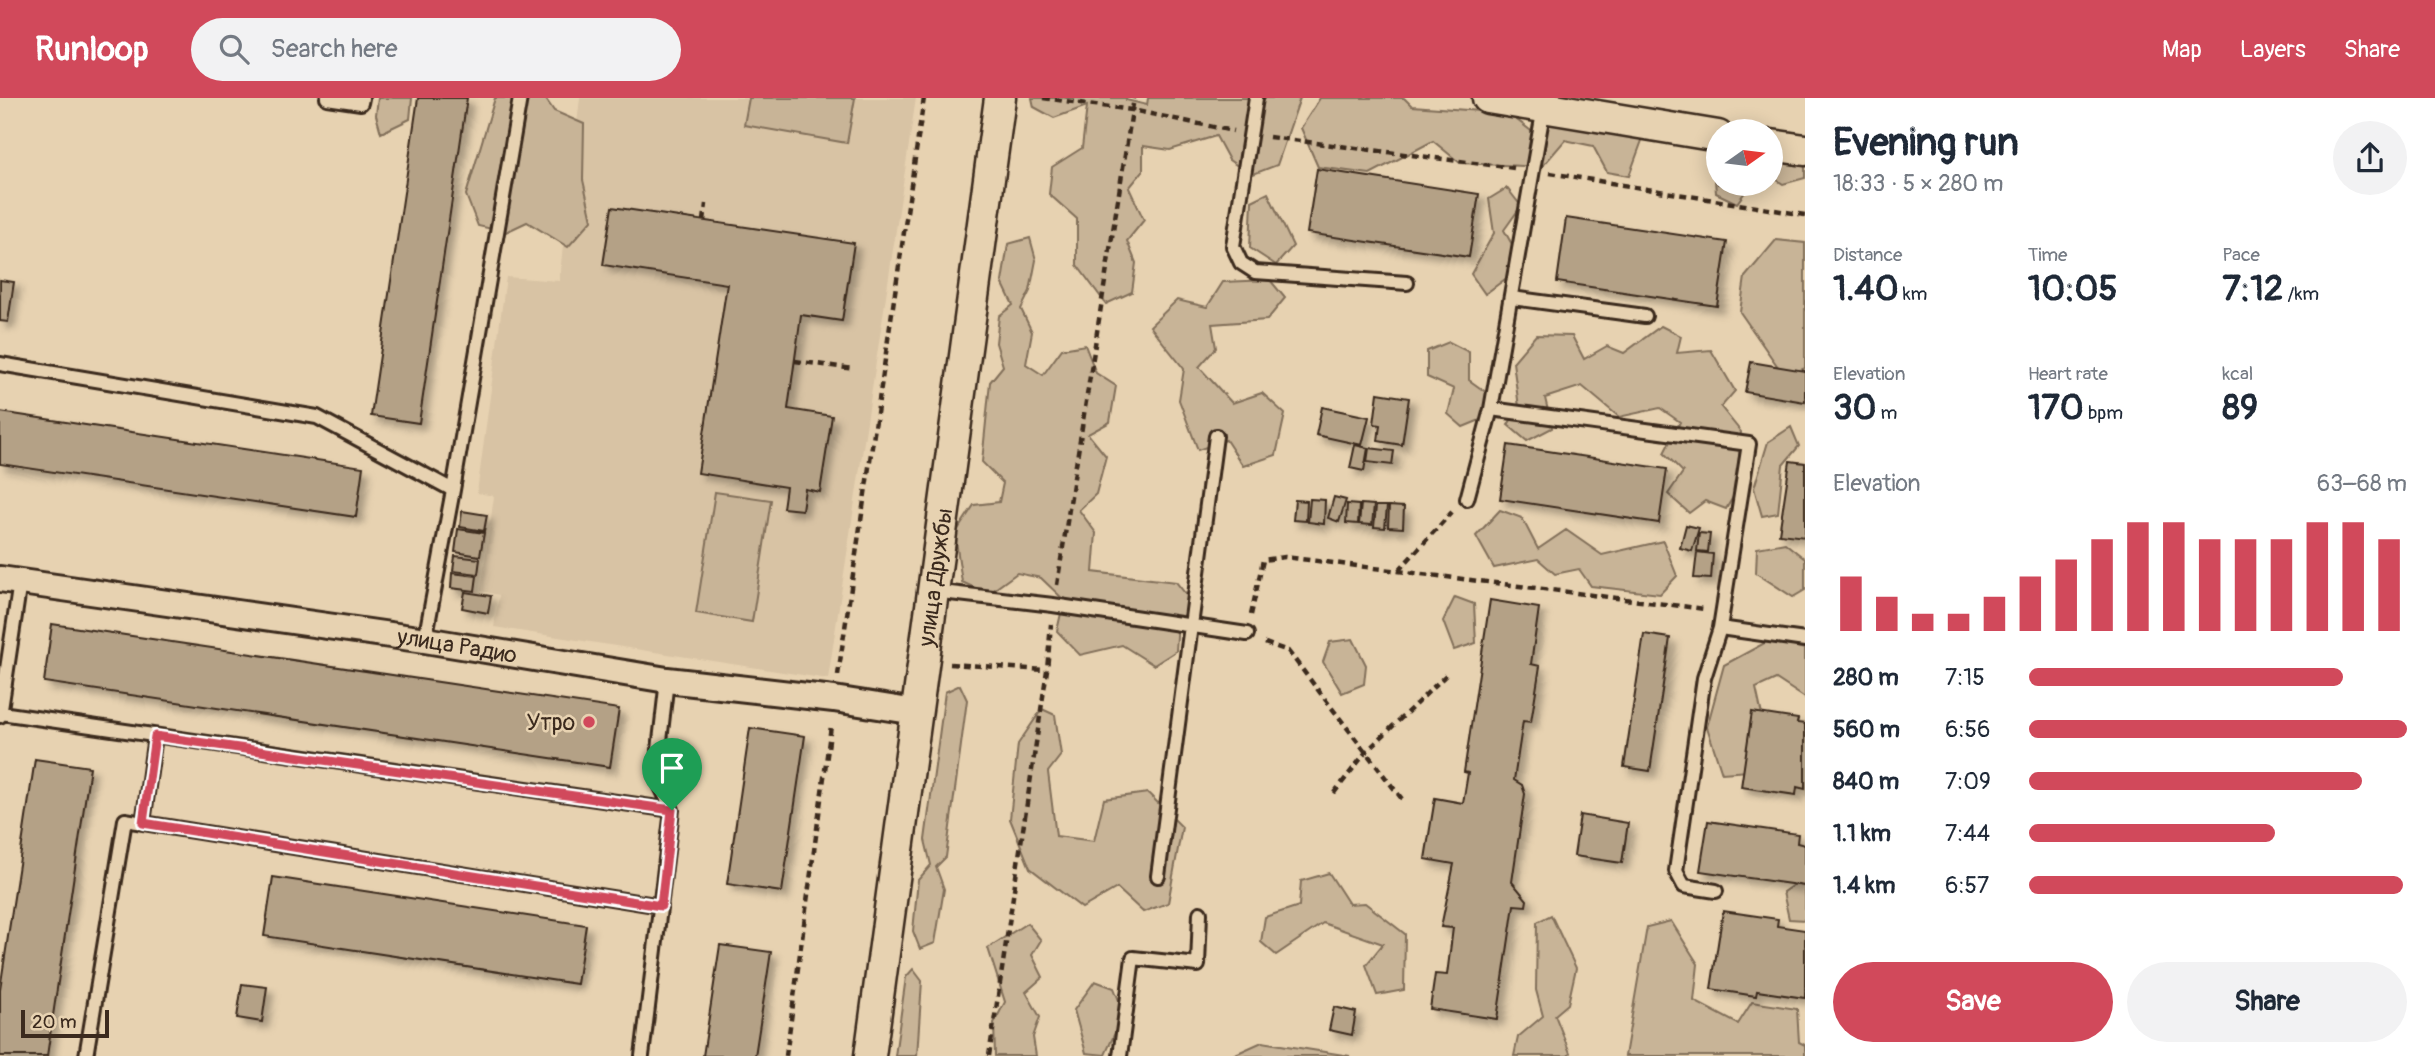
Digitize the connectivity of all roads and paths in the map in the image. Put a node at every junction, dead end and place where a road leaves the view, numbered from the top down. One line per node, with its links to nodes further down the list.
1 (327, 98): 2 (lane)
2 (362, 98)
3 (520, 98): 28 (lane)
4 (923, 98): 42 (path)
5 (1000, 98): 32 (street, улица Дружбы)
6 (1042, 98): 11 (path)
7 (1133, 98): 11 (path)
8 (1256, 98): 12 (lane)
9 (1488, 98): 10 (street)
10 (1534, 103): 13 (street); 16 (lane)
11 (1132, 110): 12 (path); 33 (path)
12 (1251, 134): 16 (path); 20 (lane)
13 (1706, 134)
14 (1783, 147): 15 (street)
15 (1805, 150)
16 (1533, 170): 18 (path); 21 (lane)
17 (706, 204): 19 (path)
18 (1805, 215)
19 (704, 221)
20 (1407, 283)
21 (1512, 298): 22 (lane); 26 (lane)
22 (1645, 316)
23 (795, 361): 25 (path)
24 (0, 364): 28 (lane)
25 (854, 369)
26 (1491, 409): 29 (lane); 34 (lane)
27 (1216, 436): 35 (lane)
28 (453, 490): 38 (lane)
29 (1467, 499): 30 (path)
30 (1398, 571): 34 (path); 37 (path)
31 (10, 581): 38 (street, улица Радио); 44 (lane)
32 (933, 591): 33 (lane); 43 (street, улица Дружбы)
33 (1054, 605): 35 (lane); 59 (path)
34 (1723, 611): 36 (lane)
35 (1191, 624): 37 (lane); 51 (lane)
36 (1720, 628): 39 (lane); 52 (lane)
37 (1247, 634): 46 (path)
38 (425, 640): 41 (street, улица Радио)
39 (1805, 640)
40 (1446, 675): 46 (path)
41 (667, 680): 42 (street, улица Радио); 49 (lane)
42 (834, 699): 43 (street, улица Радио); 57 (path)
43 (916, 712): 58 (street, улица Дружбы)
44 (0, 714): 45 (lane)
45 (155, 736): 49 (lane); 50 (lane)
46 (1366, 752): 47 (path); 48 (path)
47 (1334, 793)
48 (1402, 799)
49 (672, 810): 53 (lane)
50 (143, 823): 53 (lane); 55 (lane)
51 (1158, 876)
52 (1716, 891)
53 (661, 906): 56 (lane)
54 (1200, 913): 60 (lane)
55 (86, 1056)
56 (642, 1056)
57 (786, 1056)
58 (870, 1056)
59 (989, 1056)
60 (1120, 1056)

